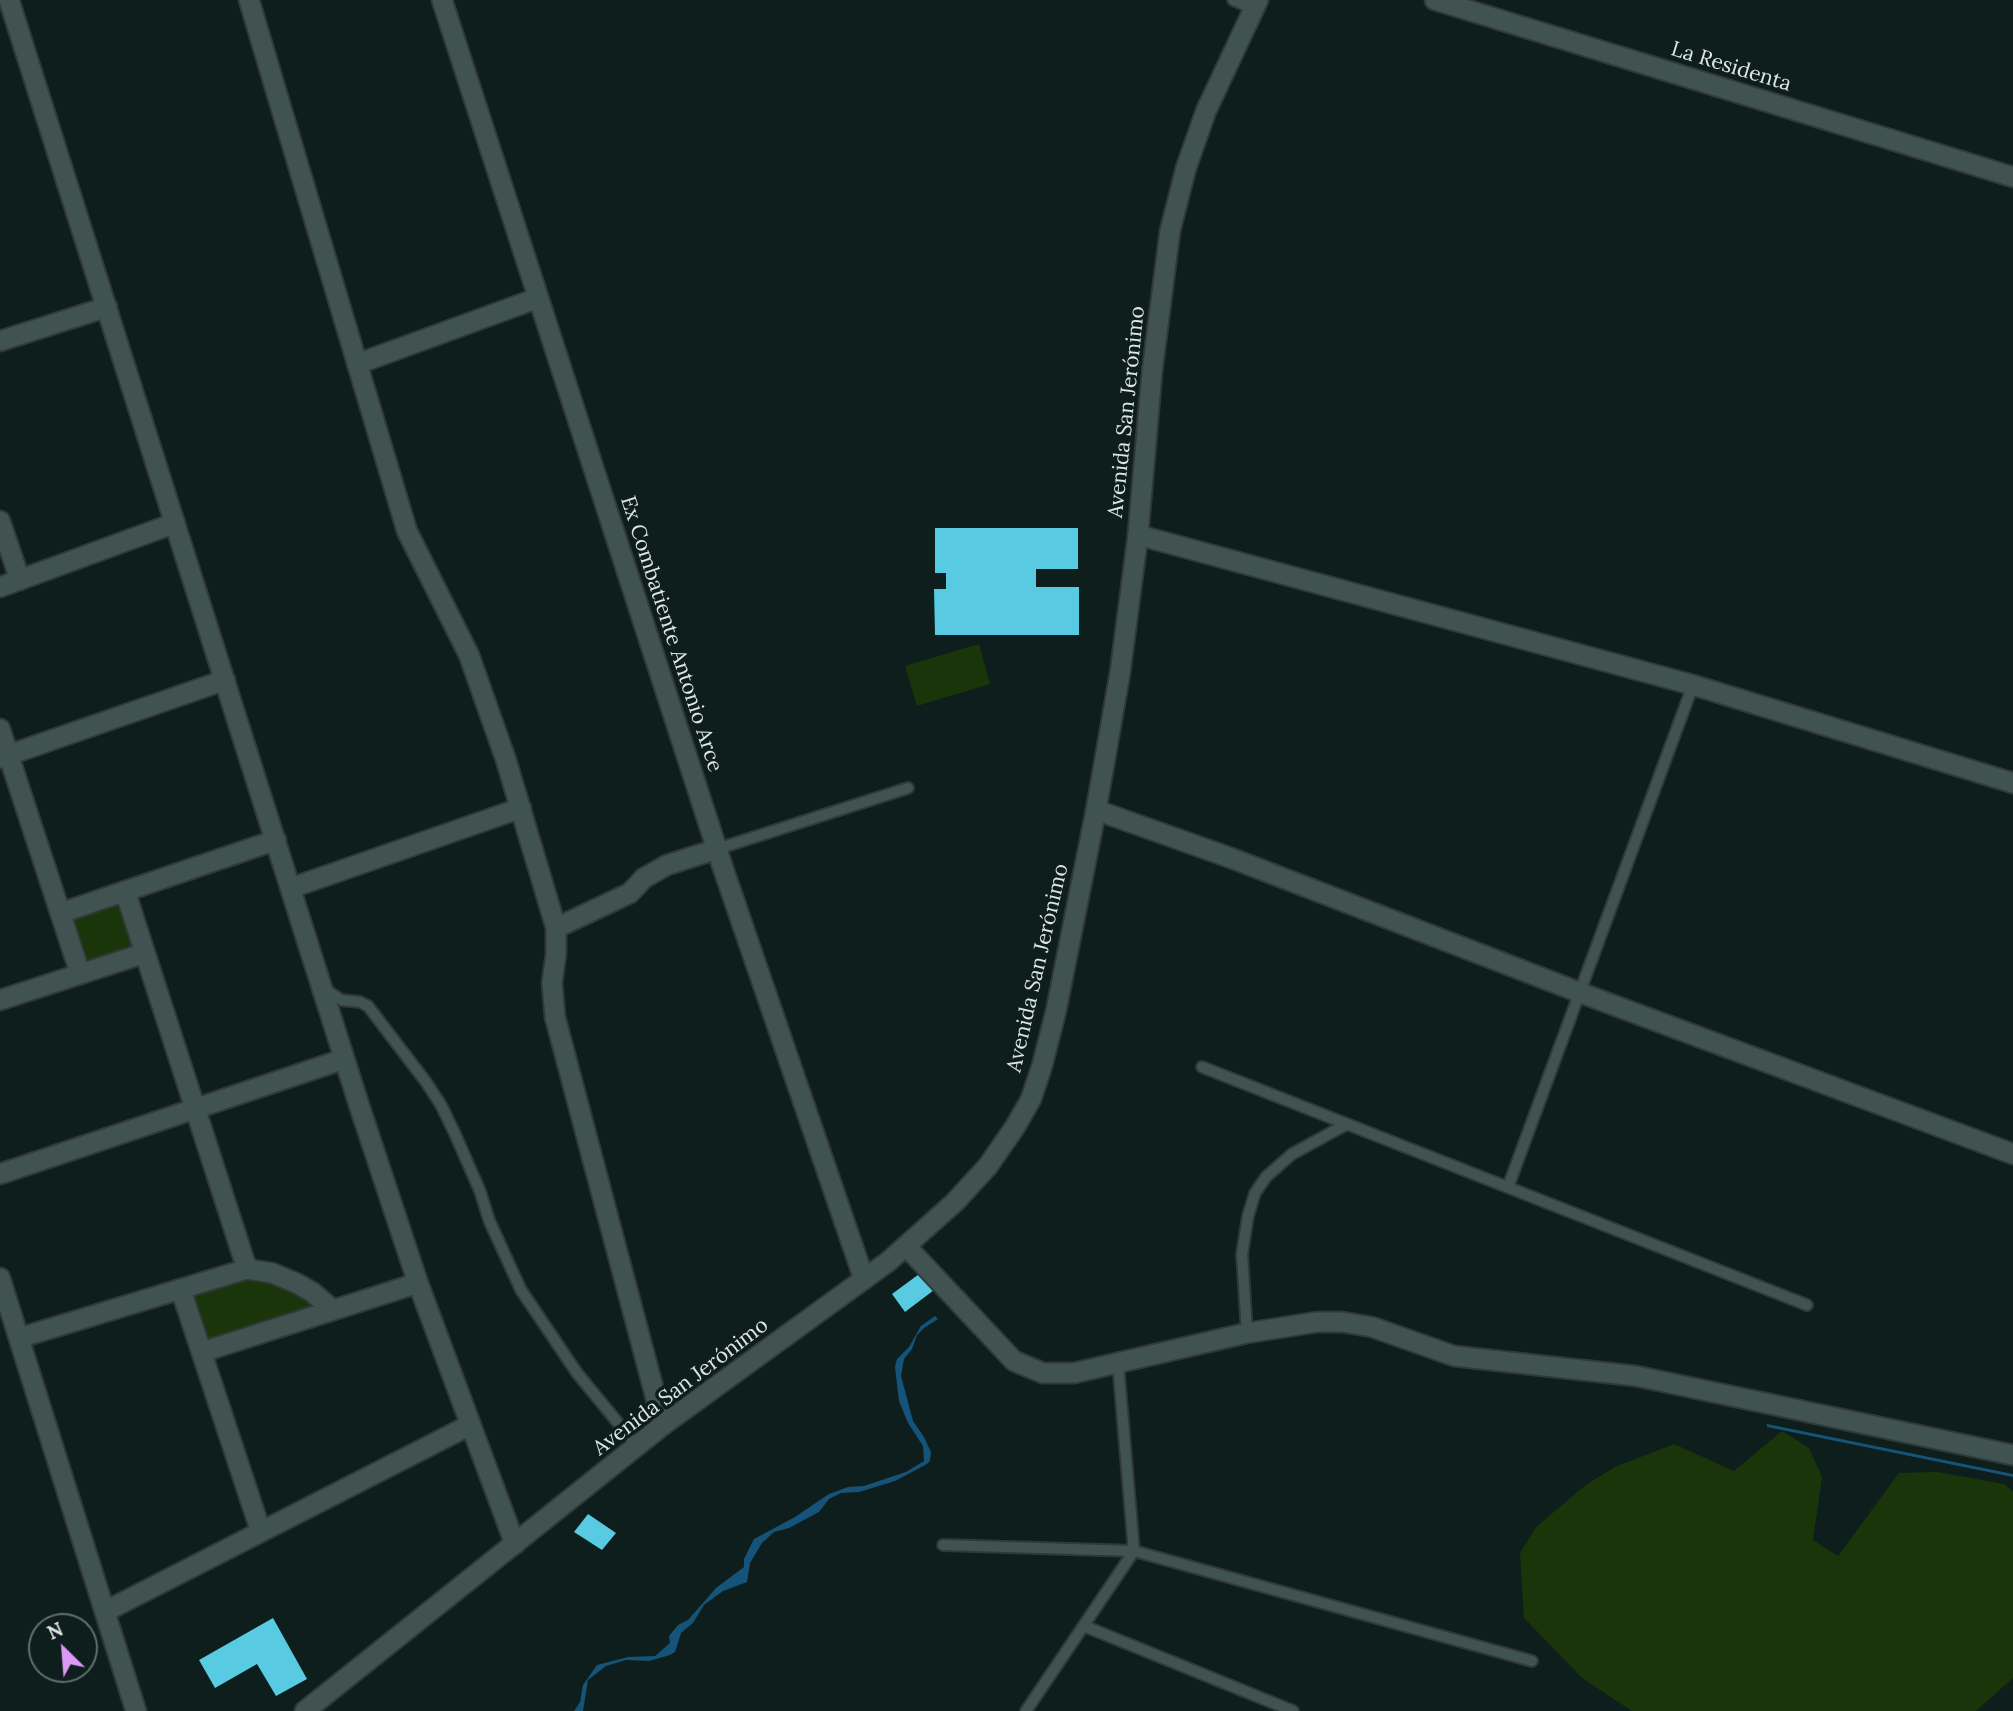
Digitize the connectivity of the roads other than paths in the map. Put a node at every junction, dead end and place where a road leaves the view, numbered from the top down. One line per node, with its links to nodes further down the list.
1 (9, 0): 9 (street)
2 (249, 0): 11 (street)
3 (442, 0): 8 (street, Ex Combatiente Antonio Arce)
4 (1233, 0): 6 (lane)
5 (1435, 0): 7 (street, La Residenta)
6 (1256, 5): 14 (street, Avenida San Jerónimo)
7 (2013, 177)
8 (538, 298): 11 (street); 26 (street, Ex Combatiente Antonio Arce)
9 (107, 307): 10 (street); 13 (street)
10 (0, 341)
11 (357, 364): 23 (street)
12 (0, 522): 15 (street)
13 (176, 523): 15 (street); 17 (street)
14 (1138, 535): 18 (street); 24 (street, Avenida San Jerónimo)
15 (20, 580): 16 (street)
16 (0, 587)
17 (225, 680): 20 (street); 25 (street)
18 (1693, 685): 21 (street); 34 (lane)
19 (0, 729): 20 (street)
20 (4, 757): 29 (street)
21 (2013, 783)
22 (908, 788): 26 (lane)
23 (521, 808): 27 (street); 30 (street)
24 (1096, 810): 34 (street); 43 (street, Avenida San Jerónimo)
25 (275, 840): 27 (street); 28 (street)
26 (717, 849): 30 (street); 46 (street, Ex Combatiente Antonio Arce)
27 (291, 888): 33 (street)
28 (125, 891): 29 (street); 31 (street)
29 (61, 913): 32 (street)
30 (556, 928): 56 (street)
31 (145, 953): 32 (street); 38 (street)
32 (80, 973): 35 (street)
33 (321, 984): 36 (street); 57 (lane)
34 (1581, 993): 40 (street); 42 (lane)
35 (0, 1000)
36 (344, 1059): 38 (street); 47 (street)
37 (1202, 1067): 39 (lane)
38 (195, 1109): 41 (street); 44 (street)
39 (1347, 1124): 42 (lane); 51 (lane)
40 (2013, 1154)
41 (0, 1174)
42 (1508, 1187): 49 (lane)
43 (906, 1246): 46 (street, Avenida San Jerónimo); 54 (street)
44 (247, 1269): 48 (street); 50 (street)
45 (0, 1278): 52 (street)
46 (864, 1279): 56 (street, Avenida San Jerónimo)
47 (418, 1283): 50 (street); 55 (street)
48 (181, 1290): 52 (street); 53 (street)
49 (1807, 1305)
50 (333, 1310): 53 (street)
51 (1247, 1333): 54 (street); 58 (street)
52 (19, 1338): 63 (street)
53 (202, 1352): 59 (street)
54 (1118, 1363): 62 (lane)
55 (470, 1425): 59 (street); 60 (street)
56 (663, 1425): 57 (street, Avenida San Jerónimo)
57 (637, 1446): 60 (street, Avenida San Jerónimo)
58 (2013, 1455)
59 (261, 1532): 63 (street)
60 (515, 1544): 67 (street, Avenida San Jerónimo)
61 (943, 1545): 62 (lane)
62 (1134, 1551): 64 (lane); 65 (lane)
63 (106, 1611): 66 (street)
64 (1084, 1626): 68 (lane); 69 (lane)
65 (1532, 1661)
66 (136, 1711)
67 (305, 1711)
68 (1026, 1711)
69 (1293, 1711)

